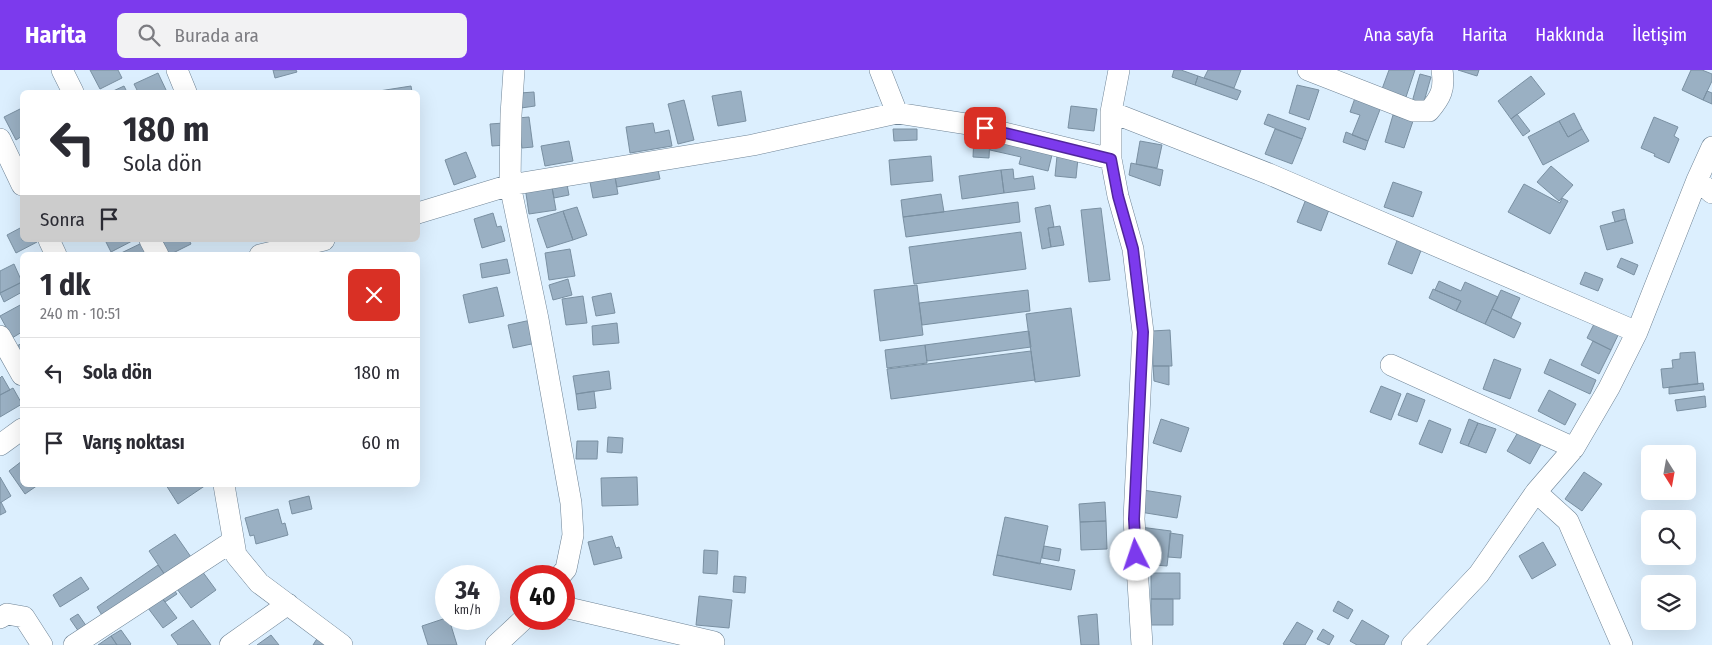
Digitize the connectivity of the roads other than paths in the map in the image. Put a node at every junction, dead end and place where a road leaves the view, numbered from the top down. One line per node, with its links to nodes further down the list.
1 (62, 70): 8 (street)
2 (177, 70): 9 (street)
3 (514, 70): 16 (street)
4 (880, 70): 11 (street)
5 (1119, 70): 10 (street)
6 (1308, 70): 7 (street)
7 (1442, 70)
8 (73, 90)
9 (185, 90)
10 (1111, 112): 14 (street); 21 (street)
11 (897, 113): 14 (street); 16 (street)
12 (0, 139): 15 (street)
13 (1712, 147): 17 (street)
14 (1111, 159): 42 (street)
15 (15, 172)
16 (510, 185): 18 (street); 31 (street)
17 (1705, 186): 21 (street)
18 (420, 211)
19 (315, 242): 20 (street)
20 (273, 252)
21 (1637, 332): 27 (street)
22 (0, 336): 24 (street)
23 (1391, 365): 27 (street)
24 (20, 371)
25 (20, 431): 26 (street)
26 (0, 445)
27 (1574, 448): 29 (street)
28 (224, 487): 30 (street)
29 (1536, 492): 43 (street); 44 (street)
30 (233, 540): 32 (street); 38 (street)
31 (567, 565)
32 (288, 604): 39 (street); 40 (street)
33 (575, 610): 36 (street)
34 (0, 618): 37 (street)
35 (512, 630): 41 (street)
36 (714, 642)
37 (42, 645)
38 (74, 645)
39 (230, 645)
40 (342, 645)
41 (496, 645)
42 (1142, 645)
43 (1412, 645)
44 (1622, 645)

